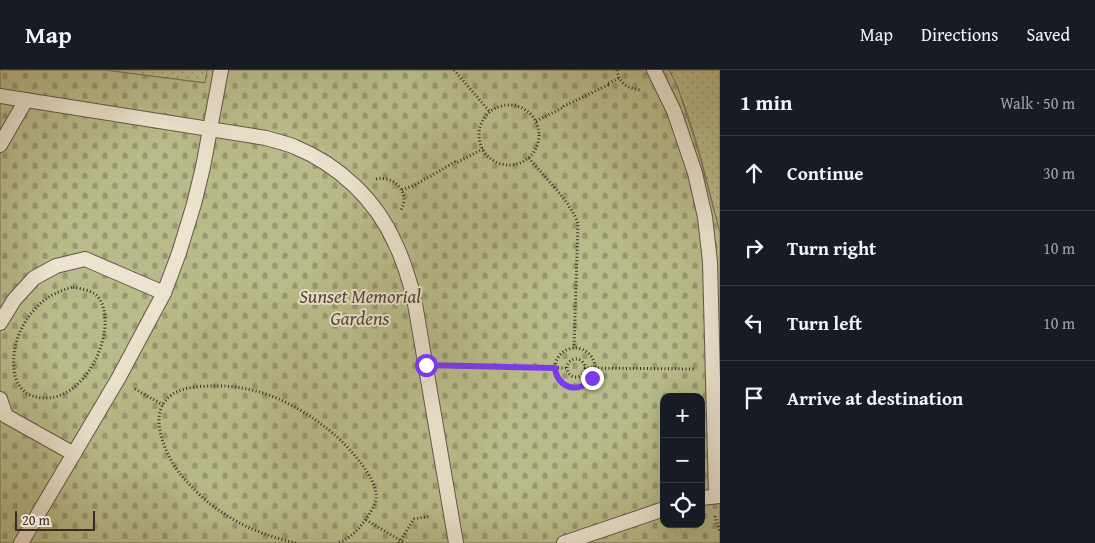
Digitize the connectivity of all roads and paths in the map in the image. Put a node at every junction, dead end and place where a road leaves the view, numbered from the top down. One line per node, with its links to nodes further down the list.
1 (221, 70): 10 (lane)
2 (454, 70): 8 (path)
3 (617, 70): 5 (path)
4 (657, 76): 5 (path); 15 (lane)
5 (619, 78): 9 (path)
6 (0, 96): 7 (lane)
7 (26, 100): 10 (lane); 11 (lane)
8 (490, 112): 9 (path); 12 (path)
9 (536, 121): 13 (path)
10 (211, 128): 16 (lane); 20 (lane)
11 (0, 145)
12 (483, 149): 13 (path); 14 (path)
13 (529, 158): 18 (path)
14 (402, 190)
15 (715, 292): 25 (lane)
16 (164, 293): 17 (lane); 27 (lane)
17 (0, 323)
18 (574, 348): 21 (path); 24 (path)
19 (94, 365): 19 (path)
20 (426, 365): 21 (path); 31 (lane)
21 (555, 368): 22 (path); 24 (path)
22 (567, 368): 23 (path); 23 (path)
23 (584, 368): 24 (path)
24 (595, 368): 25 (path)
25 (712, 369): 28 (lane)
26 (0, 399): 27 (lane)
27 (74, 454): 34 (lane)
28 (718, 496): 29 (lane)
29 (705, 498)
30 (660, 510): 39 (lane)
31 (451, 514): 33 (path); 38 (lane)
32 (366, 520): 33 (path); 35 (path); 36 (path)
33 (400, 542): 37 (path)
34 (21, 543)
35 (296, 543)
36 (337, 543)
37 (405, 543)
38 (456, 543)
39 (564, 543)

